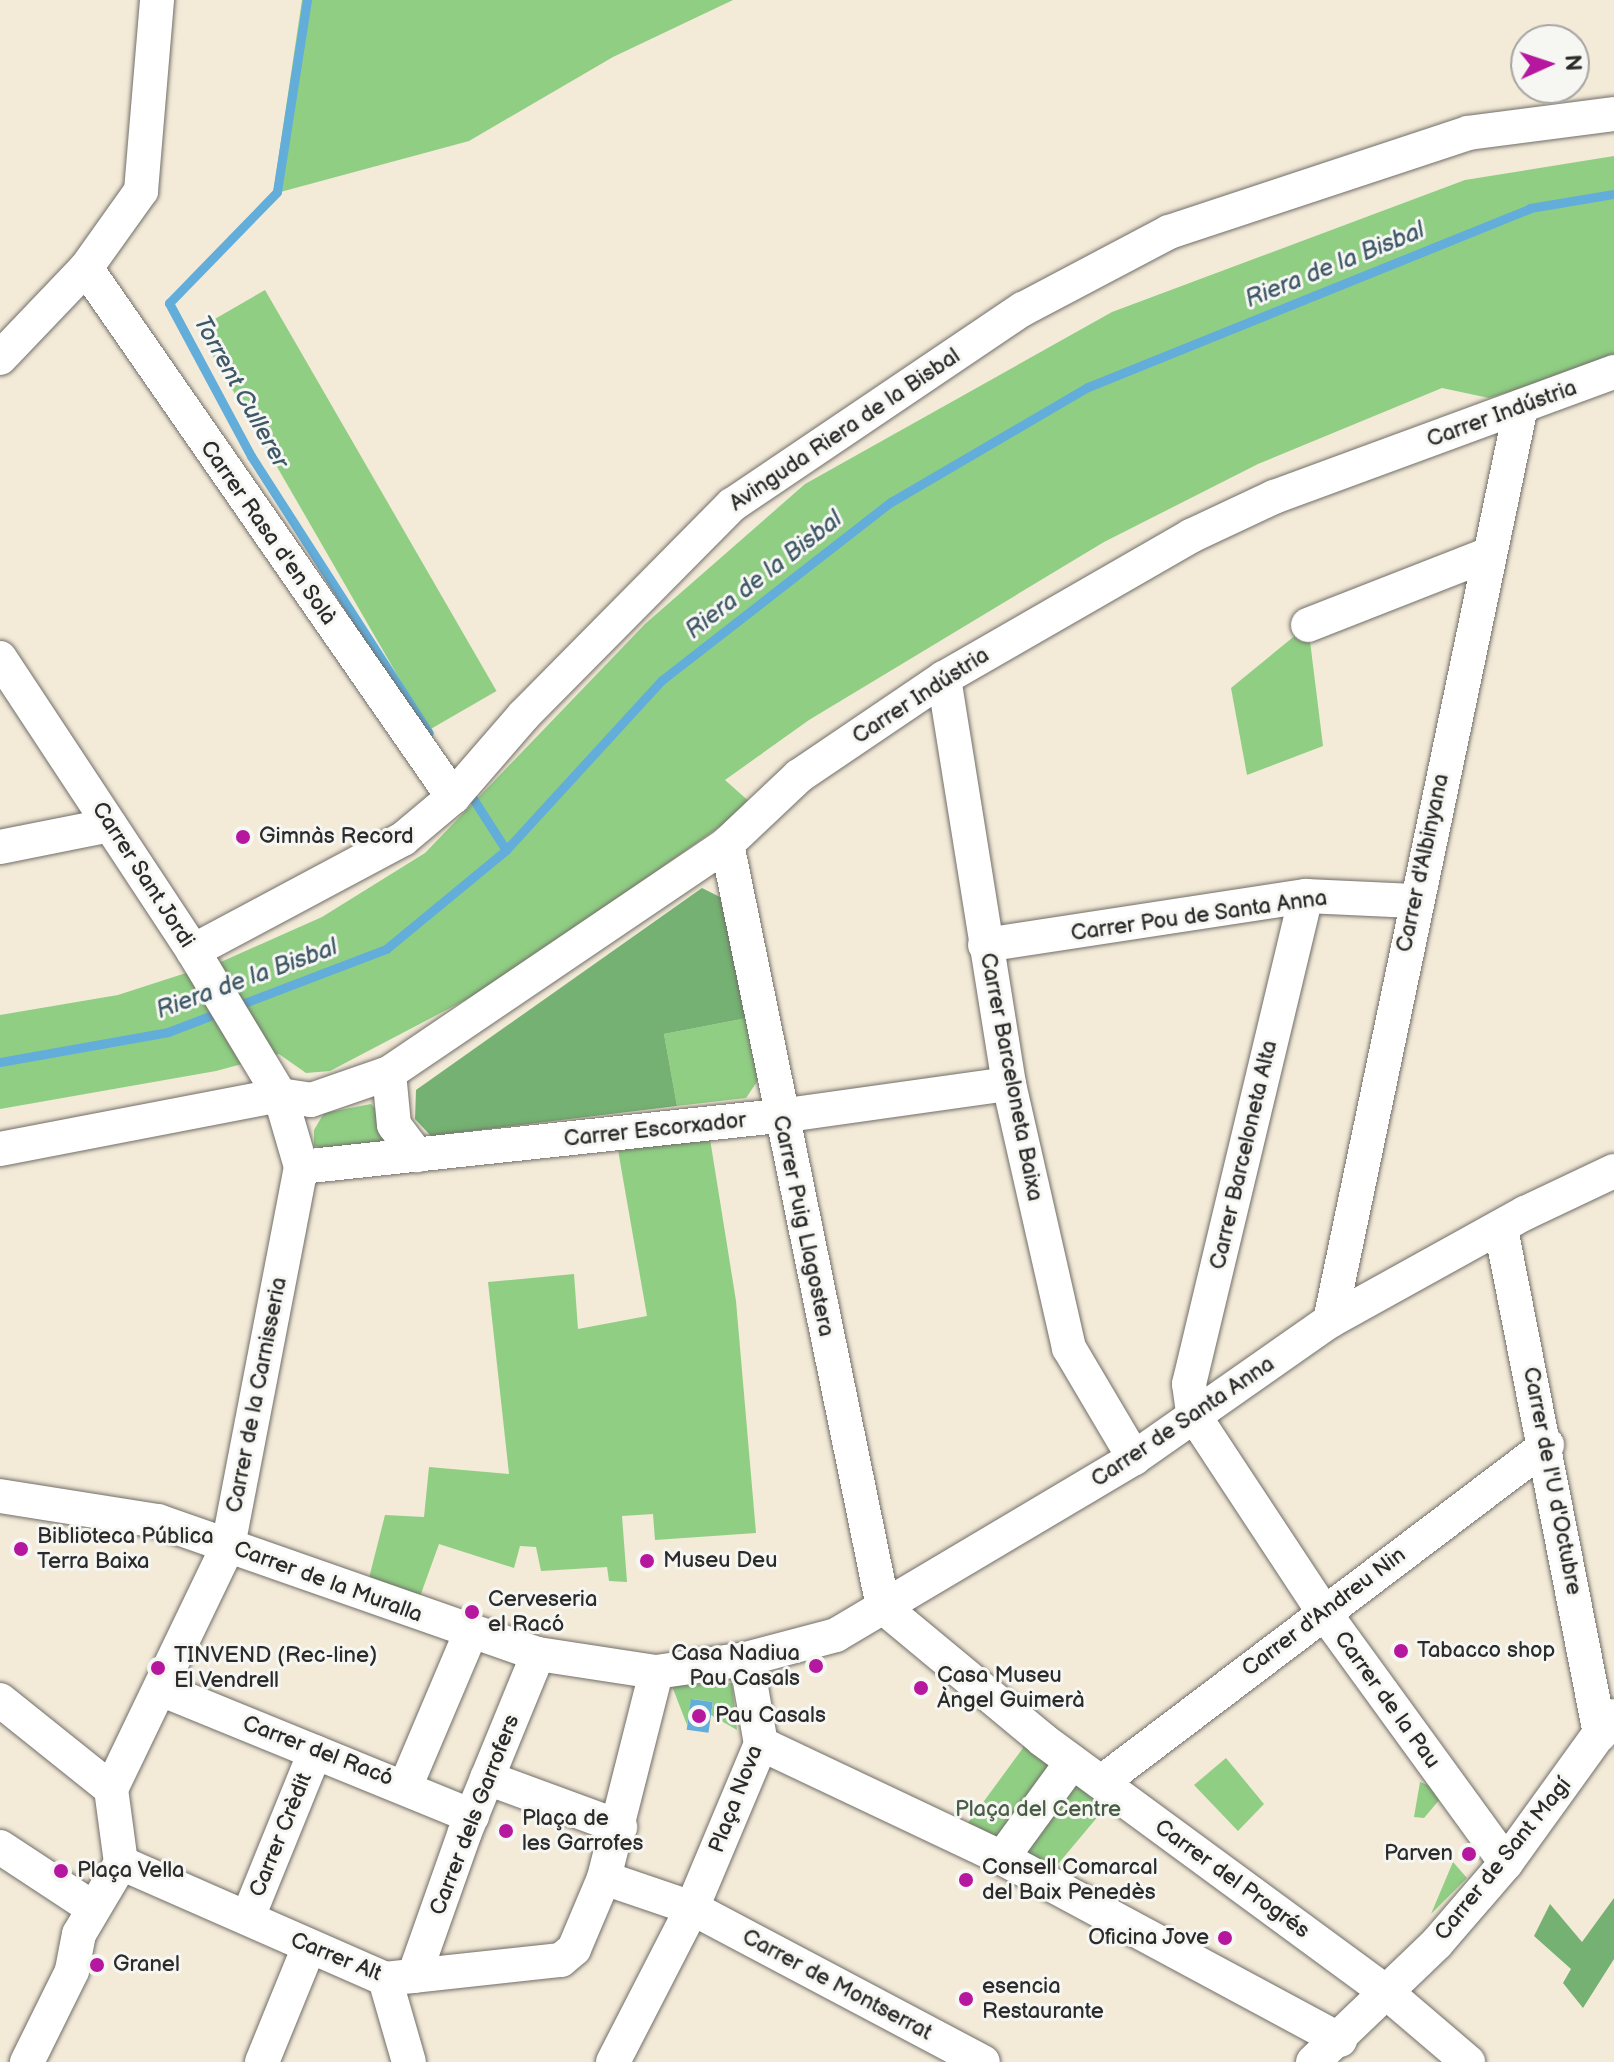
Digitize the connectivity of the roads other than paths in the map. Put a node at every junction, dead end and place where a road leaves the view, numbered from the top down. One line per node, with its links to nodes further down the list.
1 (157, 0): 3 (street)
2 (1614, 114): 11 (street, Avinguda Riera de la Bisbal)
3 (86, 268): 4 (street); 11 (street, Carrer Rasa d'en Solà)
4 (0, 358)
5 (1614, 372): 6 (street, Carrer Indústria)
6 (1521, 407): 7 (street, Carrer d'Albinyana); 10 (street, Carrer Indústria)
7 (1489, 554): 8 (street); 16 (street, Carrer d'Albinyana)
8 (1308, 625)
9 (0, 658): 12 (street, Carrer Sant Jordi)
10 (944, 678): 13 (street, Carrer Indústria); 17 (street, Carrer Barceloneta Baixa)
11 (453, 797): 18 (street, Avinguda Riera de la Bisbal)
12 (110, 825): 14 (street); 18 (street, Carrer Sant Jordi)
13 (727, 844): 19 (street, Carrer Indústria); 22 (street, Carrer Puig Llagostera)
14 (0, 847)
15 (1306, 896): 16 (street, Carrer Pou de Santa Anna); 17 (street, Carrer Pou de Santa Anna); 29 (street, Carrer Barceloneta Alta)
16 (1414, 901): 28 (street, Carrer d'Albinyana)
17 (985, 945): 21 (street, Carrer Barceloneta Baixa)
18 (198, 959): 20 (street, Carrer Sant Jordi)
19 (389, 1073): 20 (street, Carrer Indústria); 24 (street)
20 (272, 1082): 23 (street, Carrer Indústria); 25 (street, Carrer Sant Jordi)
21 (1009, 1084): 22 (street, Carrer Escorxador); 31 (street, Carrer Barceloneta Baixa)
22 (780, 1116): 24 (street, Carrer Escorxador); 34 (street, Carrer Puig Llagostera)
23 (0, 1149)
24 (417, 1155): 25 (street, Carrer Escorxador)
25 (301, 1167): 33 (street, Carrer de la Carnisseria)
26 (1613, 1170): 27 (street, Carrer de Santa Anna)
27 (1501, 1229): 28 (street, Carrer de Santa Anna); 30 (street, Carrer de l'U d'Octubre)
28 (1330, 1321): 29 (street, Carrer de Santa Anna)
29 (1193, 1414): 31 (street, Carrer de Santa Anna); 35 (street, Carrer de la Pau)
30 (1547, 1445): 35 (street, Carrer d'Andreu Nin); 42 (street, Carrer de l'U d'Octubre)
31 (1134, 1458): 34 (street, Carrer de Santa Anna)
32 (0, 1496): 33 (street, Carrer de la Muralla)
33 (228, 1546): 36 (street, Carrer de la Muralla); 40 (street, Carrer de la Carnisseria)
34 (883, 1607): 38 (street, Carrer de Santa Anna); 45 (street, Carrer del Progrés)
35 (1323, 1611): 47 (street, Carrer d'Andreu Nin); 54 (street, Carrer de la Pau)
36 (470, 1634): 37 (street, Carrer de la Muralla); 48 (street)
37 (538, 1654): 39 (street, Carrer de la Muralla); 46 (street, Carrer dels Garrofers)
38 (746, 1659): 39 (street); 43 (street, Plaça Nova)
39 (656, 1672): 51 (street)
40 (163, 1690): 44 (street, Carrer del Racó); 49 (street, Carrer de la Carnisseria)
41 (0, 1700): 49 (street)
42 (1607, 1724): 54 (street, Carrer de Sant Magí)
43 (761, 1744): 53 (street); 57 (street, Plaça Nova)
44 (315, 1752): 48 (street, Carrer del Racó); 58 (street, Carrer Crèdit)
45 (1072, 1762): 47 (street, Carrer del Progrés); 53 (street)
46 (487, 1778): 50 (street, Carrer dels Garrofers); 51 (street)
47 (1103, 1781): 62 (street, Carrer del Progrés)
48 (406, 1785): 50 (street, Carrer del Racó)
49 (112, 1798): 55 (street)
50 (472, 1816): 61 (street, Carrer dels Garrofers)
51 (620, 1827): 56 (street)
52 (0, 1847): 59 (street)
53 (1002, 1858): 63 (street)
54 (1506, 1863): 62 (street, Carrer de Sant Magí)
55 (124, 1865): 58 (street, Carrer Alt); 59 (street)
56 (604, 1878): 57 (street); 61 (street, Carrer Alt)
57 (692, 1908): 64 (street, Plaça Nova); 68 (street, Carrer de Montserrat)
58 (248, 1917): 60 (street, Carrer Alt)
59 (86, 1921): 65 (street)
60 (308, 1949): 61 (street, Carrer Alt); 66 (street)
61 (400, 1978): 67 (street)
62 (1386, 1992): 63 (street, Carrer de Sant Magí); 70 (street, Carrer del Progrés)
63 (1340, 2040): 69 (street, Carrer de Sant Magí)
64 (624, 2058)
65 (27, 2062)
66 (262, 2062)
67 (409, 2062)
68 (983, 2062)
69 (1313, 2062)
70 (1468, 2062)

